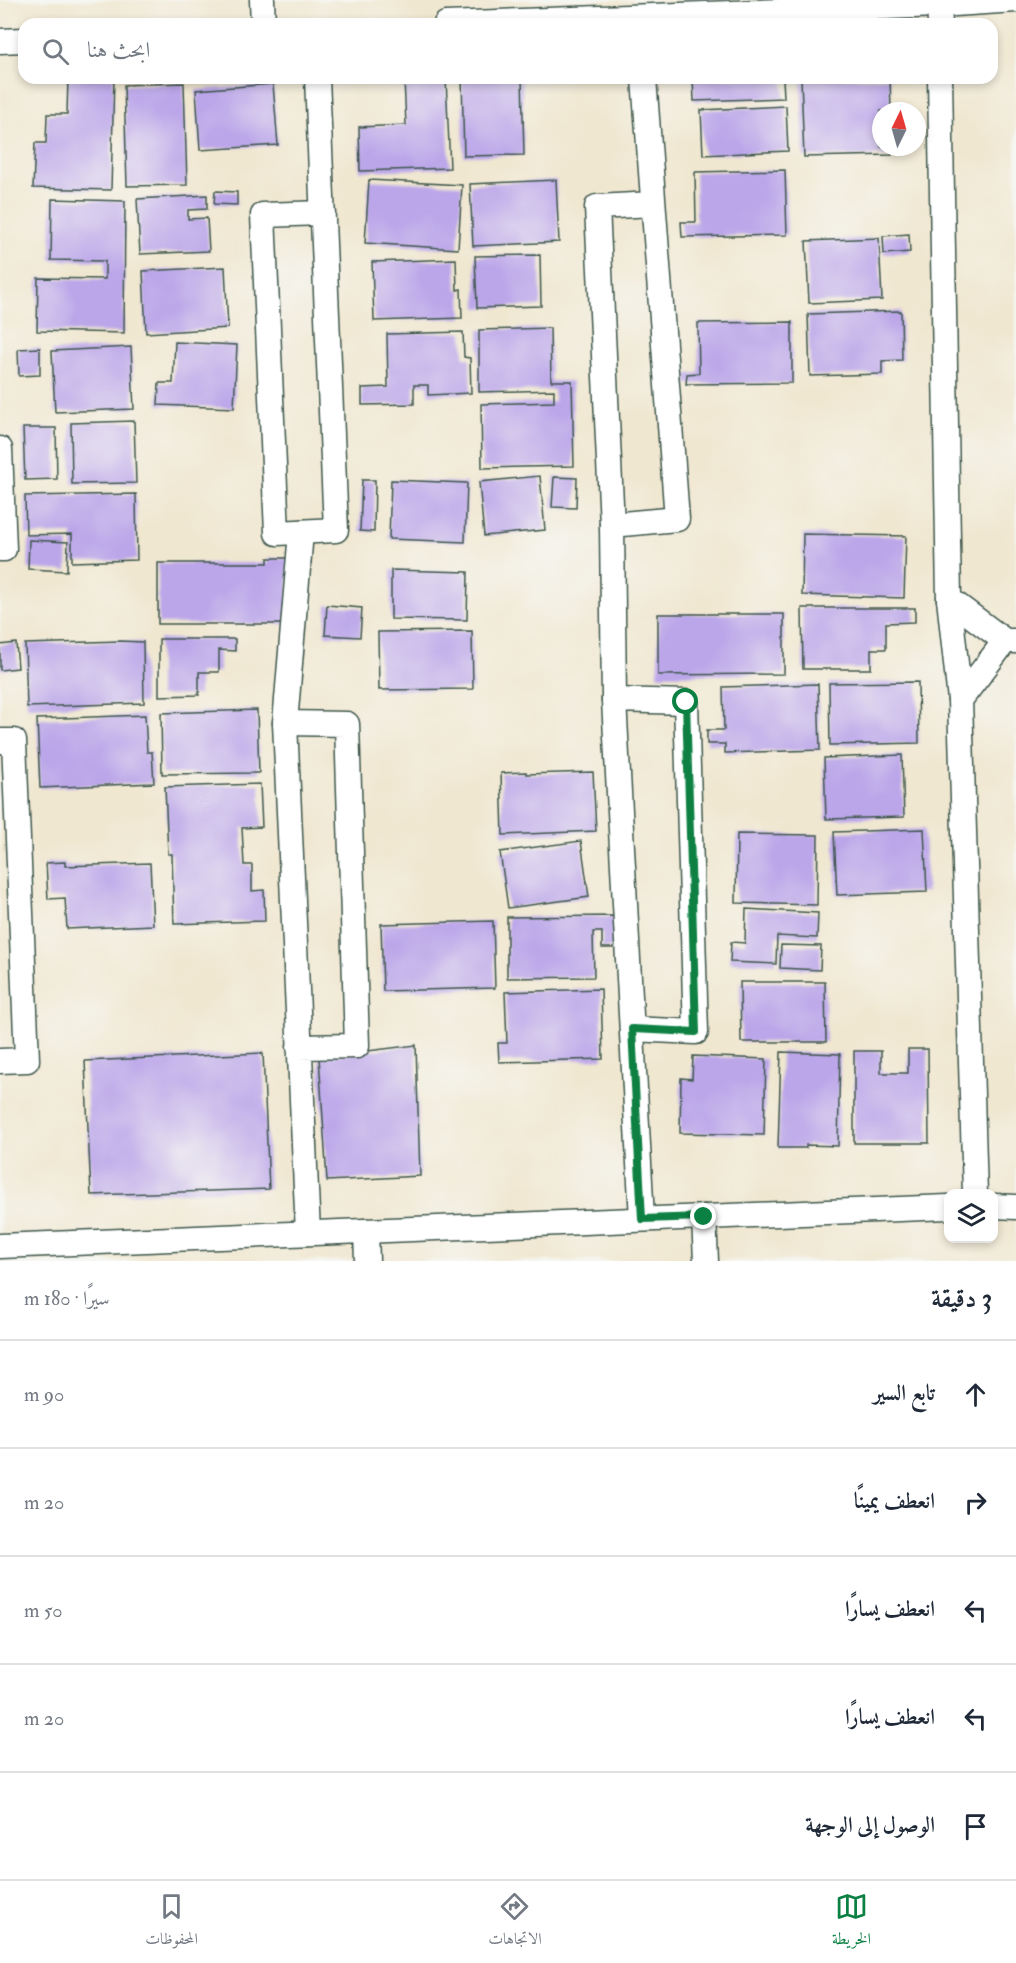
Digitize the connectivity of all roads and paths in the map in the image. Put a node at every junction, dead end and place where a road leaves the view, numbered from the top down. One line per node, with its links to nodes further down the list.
1 (262, 0): 5 (street)
2 (1016, 0): 4 (street)
3 (579, 9): 6 (street); 7 (street)
4 (939, 14): 8 (street)
5 (263, 18)
6 (499, 18)
7 (629, 18)
8 (740, 18)
9 (18, 40): 10 (street)
10 (0, 41)
11 (317, 84): 15 (street)
12 (644, 84): 14 (street)
13 (940, 84): 20 (street)
14 (653, 204): 17 (street); 17 (street)
15 (323, 213): 18 (street); 18 (street)
16 (0, 449): 19 (street)
17 (612, 525): 22 (street)
18 (301, 532): 24 (street)
19 (0, 549)
20 (949, 598): 21 (street); 23 (street)
21 (1010, 641): 23 (street)
22 (614, 700): 26 (street); 26 (street)
23 (960, 700): 29 (street)
24 (285, 723): 27 (street); 27 (street)
25 (0, 741): 28 (street)
26 (632, 1029): 34 (street)
27 (300, 1047): 36 (street)
28 (0, 1061)
29 (975, 1189)
30 (998, 1206): 32 (street)
31 (944, 1207): 33 (street)
32 (1016, 1207)
33 (704, 1217): 34 (street); 40 (street)
34 (642, 1219): 35 (street)
35 (366, 1231): 36 (street); 39 (street)
36 (308, 1233): 38 (street)
37 (0, 1246): 38 (street)
38 (37, 1253)
39 (367, 1261)
40 (706, 1261)

